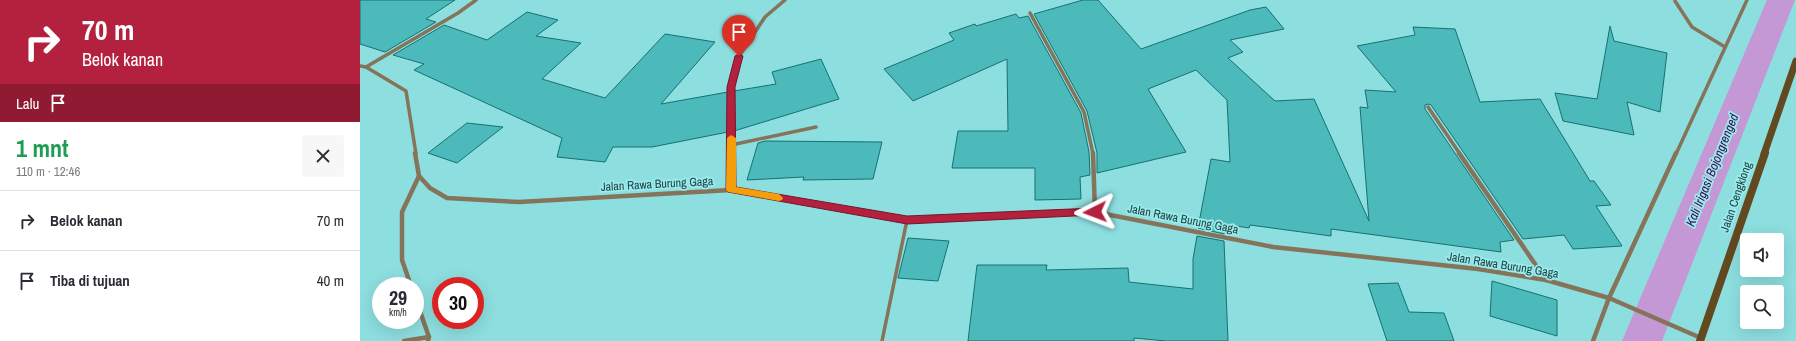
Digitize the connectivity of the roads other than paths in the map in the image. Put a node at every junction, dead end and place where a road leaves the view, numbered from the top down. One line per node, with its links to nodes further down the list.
1 (476, 0): 9 (street)
2 (785, 0): 13 (street)
3 (1747, 0): 6 (street)
4 (1675, 1): 6 (street)
5 (1030, 13): 16 (street)
6 (1725, 47): 20 (street)
7 (1796, 61): 10 (main road, Jalan Cengklong)
8 (360, 66): 9 (street)
9 (366, 67): 14 (street)
10 (1794, 73): 23 (main road, Jalan Cengklong)
11 (1428, 107): 19 (street)
12 (816, 127): 13 (street)
13 (731, 145): 15 (street)
14 (419, 176): 15 (street, Jalan Rawa Burung Gaga); 18 (street)
15 (731, 190): 17 (street, Jalan Rawa Burung Gaga)
16 (1095, 212): 17 (street, Jalan Rawa Burung Gaga); 19 (street, Jalan Rawa Burung Gaga)
17 (907, 220): 25 (lane)
18 (408, 277)
19 (1546, 280): 20 (street, Jalan Rawa Burung Gaga)
20 (1609, 298): 23 (street, Jalan Rawa Burung Gaga); 26 (street)
21 (424, 324): 22 (street)
22 (429, 339): 24 (street)
23 (1701, 340)
24 (404, 341)
25 (882, 341)
26 (1594, 341)

